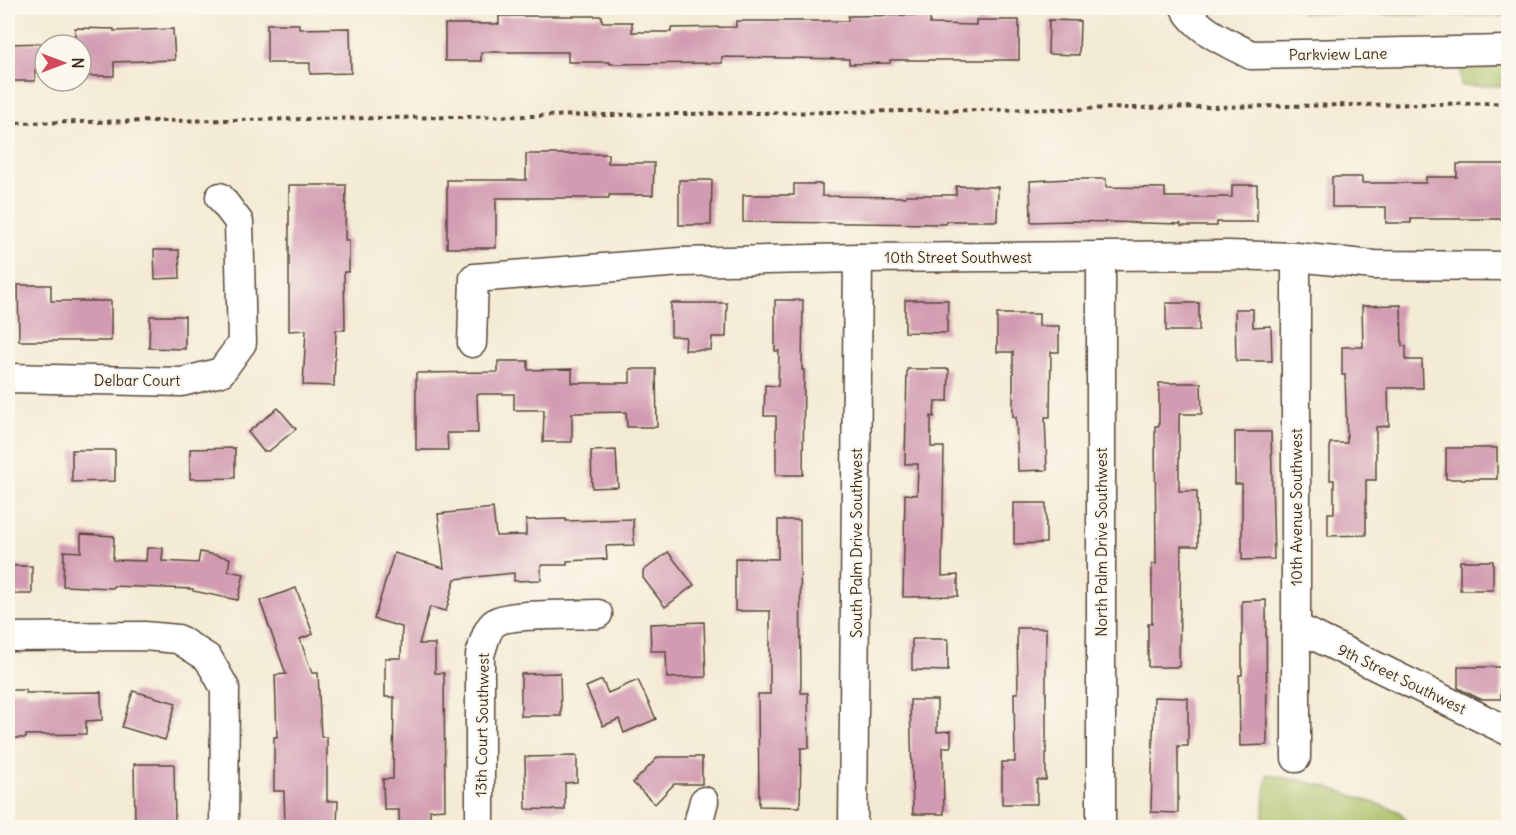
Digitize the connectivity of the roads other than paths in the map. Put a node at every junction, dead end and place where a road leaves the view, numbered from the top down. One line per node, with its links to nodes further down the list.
1 (1185, 8): 2 (street, Parkview Lane)
2 (1509, 50)
3 (220, 197): 9 (street, Delbar Court)
4 (1101, 256): 5 (street, 10th Street Southwest); 6 (street, 10th Street Southwest); 18 (street, North Palm Drive Southwest)
5 (1296, 257): 7 (street, 10th Street Southwest); 11 (street, 10th Avenue Southwest)
6 (858, 258): 8 (street, 10th Street Southwest); 17 (street, South Palm Drive Southwest)
7 (1509, 266)
8 (472, 343)
9 (8, 378)
10 (598, 614): 16 (street, 13th Court Southwest)
11 (1296, 627): 13 (street, 9th Street Southwest); 14 (street, 10th Avenue Southwest)
12 (8, 637): 15 (street)
13 (1509, 731)
14 (1296, 758)
15 (224, 828)
16 (480, 828)
17 (854, 828)
18 (1101, 828)

